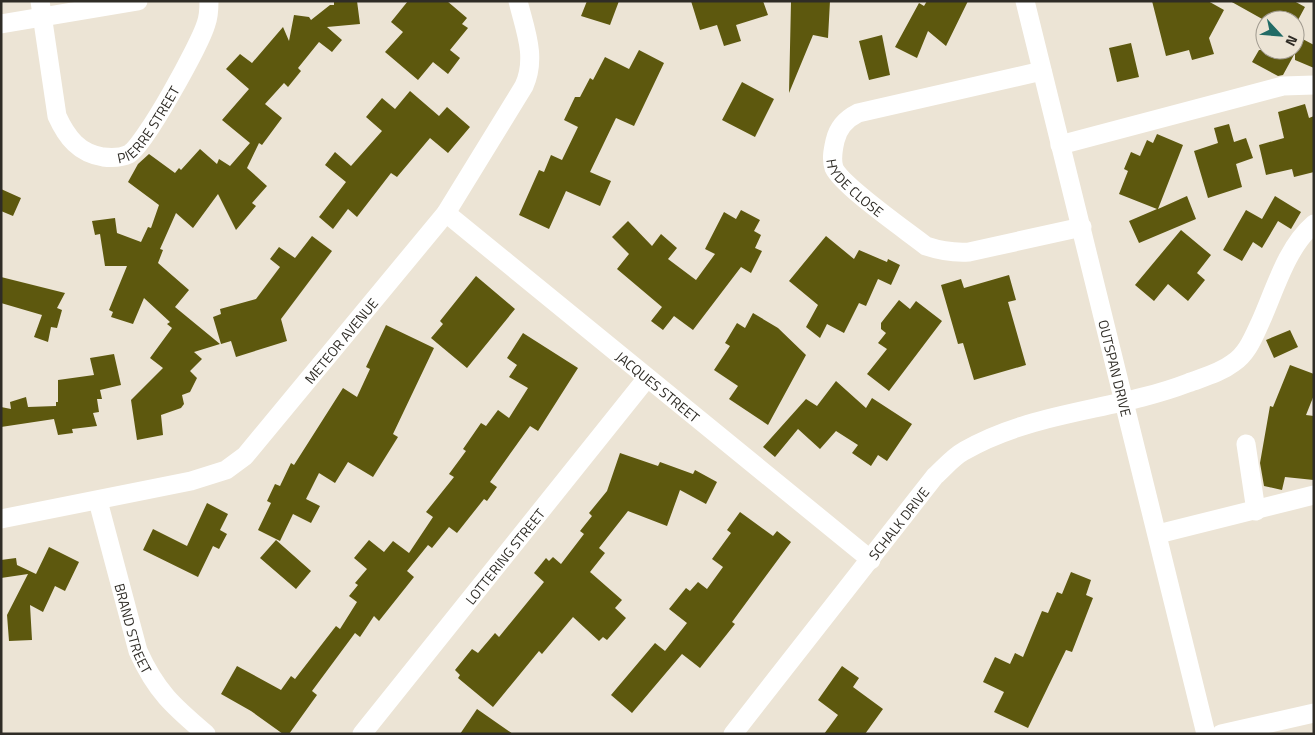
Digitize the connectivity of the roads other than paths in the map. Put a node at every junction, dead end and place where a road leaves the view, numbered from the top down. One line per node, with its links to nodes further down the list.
1 (138, 1): 5 (street)
2 (209, 1): 5 (street, PIERRE STREET)
3 (518, 1): 10 (street, METEOR AVENUE)
4 (1025, 1): 7 (street, OUTSPAN DRIVE)
5 (41, 8): 6 (street)
6 (1, 24)
7 (1042, 71): 9 (street, OUTSPAN DRIVE); 12 (street, HYDE CLOSE)
8 (1314, 85): 9 (street)
9 (1060, 145): 12 (street, OUTSPAN DRIVE)
10 (446, 214): 13 (street, JACQUES STREET); 17 (street, METEOR AVENUE)
11 (1314, 224): 14 (street, SCHALK DRIVE)
12 (1082, 227): 14 (street, OUTSPAN DRIVE)
13 (647, 378): 21 (street, JACQUES STREET); 25 (street, LOTTERING STREET)
14 (1125, 401): 20 (street, OUTSPAN DRIVE); 21 (street, SCHALK DRIVE)
15 (1246, 444): 18 (street)
16 (1314, 495): 18 (street)
17 (98, 501): 19 (street, METEOR AVENUE); 24 (street, BRAND STREET)
18 (1256, 511): 20 (street)
19 (1, 519)
20 (1158, 534): 26 (street, OUTSPAN DRIVE)
21 (871, 560): 23 (street, SCHALK DRIVE)
22 (1314, 713): 27 (street)
23 (742, 730)
24 (206, 734)
25 (362, 734)
26 (1206, 734)
27 (1221, 734)

